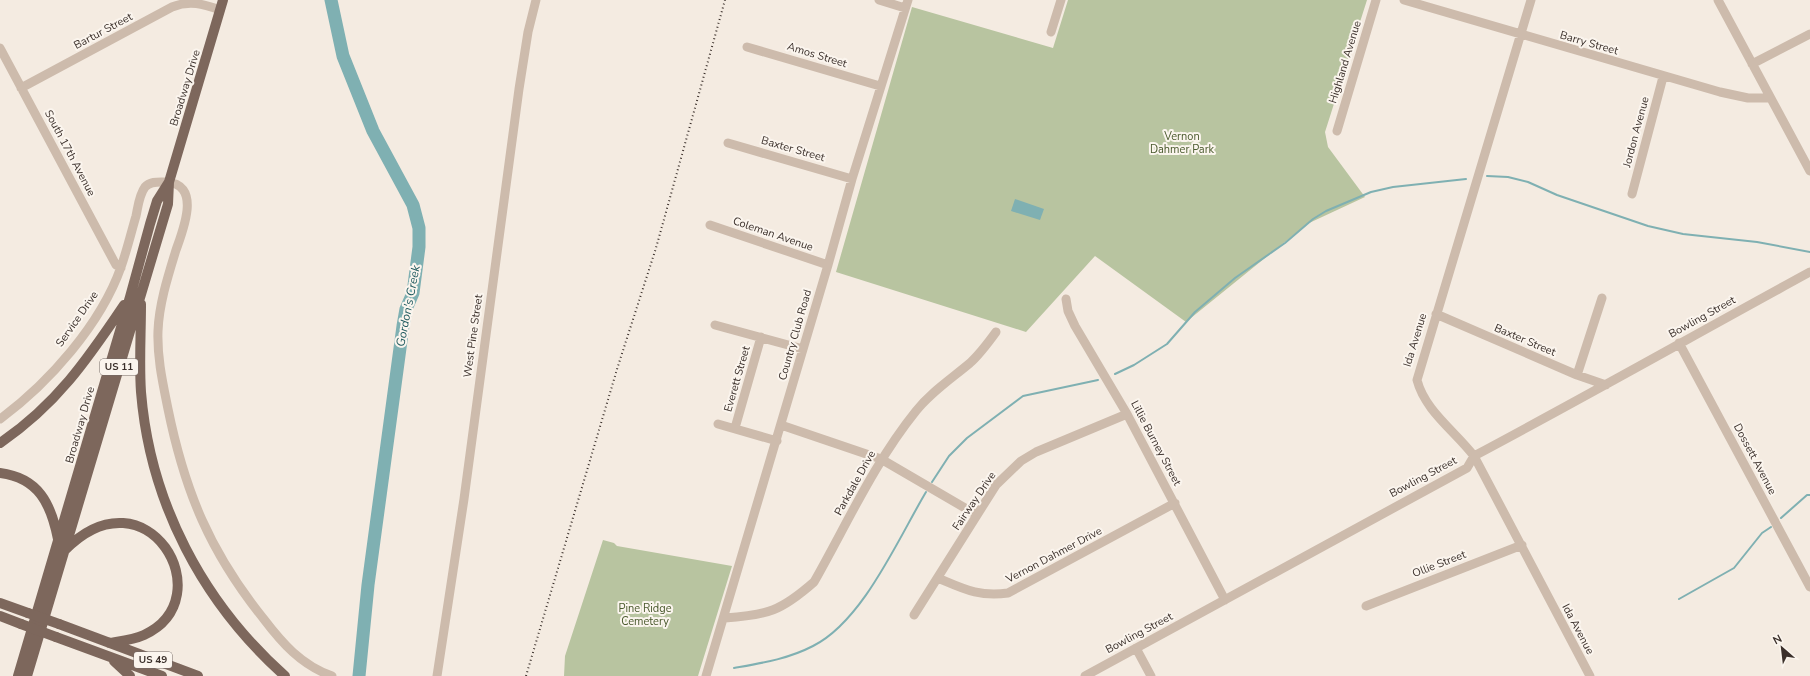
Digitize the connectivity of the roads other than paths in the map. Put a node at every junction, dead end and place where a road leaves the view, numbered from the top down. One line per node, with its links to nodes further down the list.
1 (224, 0): 10 (main road, Broadway Drive / US 11)
2 (536, 0): 76 (street, West Pine Street)
3 (879, 0): 9 (street)
4 (1061, 0): 11 (street)
5 (1376, 0): 21 (street, Highland Avenue)
6 (1404, 0): 13 (street, Barry Street)
7 (1531, 0): 13 (street, Ida Avenue)
8 (1718, 0): 16 (street)
9 (906, 4): 18 (street, Country Club Road)
10 (220, 10): 19 (street, Bartur Street); 25 (main road, Broadway Drive / US 11)
11 (1050, 32)
12 (1810, 34): 16 (street)
13 (1521, 35): 17 (street, Barry Street); 35 (street, Ida Avenue)
14 (747, 47): 18 (street, Amos Street)
15 (0, 48): 19 (street, South 17th Avenue)
16 (1752, 64): 20 (street)
17 (1663, 77): 20 (street, Barry Street); 26 (street, Jordon Avenue)
18 (880, 86): 24 (street, Country Club Road)
19 (22, 88): 29 (street, South 17th Avenue)
20 (1770, 98): 23 (street)
21 (1337, 131)
22 (728, 143): 24 (street, Baxter Street)
23 (1810, 171)
24 (852, 179): 28 (street, Country Club Road)
25 (169, 182): 29 (street, Service Drive); 31 (main road, Broadway Drive / US 11); 32 (main road, Broadway Drive / US 11); 75 (street)
26 (1632, 194)
27 (710, 226): 28 (street, Coleman Avenue)
28 (828, 265): 40 (street, Country Club Road)
29 (121, 268): 44 (street, Service Drive)
30 (1810, 272): 39 (street, Bowling Street)
31 (142, 290): 57 (main road, Broadway Drive / US 11); 74 (main road)
32 (130, 297): 49 (main road); 55 (main road, Broadway Drive / US 11)
33 (1602, 298): 41 (street)
34 (1066, 299): 43 (street, Lillie Burney Street)
35 (1436, 314): 41 (street, Baxter Street); 50 (street, Ida Avenue)
36 (715, 325): 38 (street)
37 (996, 332): 51 (street, Parkdale Drive)
38 (761, 337): 40 (street); 47 (street, Everett Street)
39 (1679, 343): 42 (street, Bowling Street); 59 (street, Dossett Avenue)
40 (803, 349): 46 (street, Country Club Road)
41 (1577, 375): 42 (street, Baxter Street)
42 (1606, 385): 50 (street, Bowling Street)
43 (1127, 414): 53 (street, Lillie Burney Street); 54 (street, Fairway Drive)
44 (0, 419)
45 (718, 424): 47 (street, Everett Street)
46 (781, 425): 48 (street, Country Club Road); 51 (street)
47 (735, 428): 48 (street, Everett Street)
48 (776, 441): 65 (street, Country Club Road)
49 (0, 443)
50 (1474, 456): 56 (street, Ida Avenue); 60 (street, Bowling Street)
51 (881, 459): 54 (street); 65 (street, Parkdale Drive)
52 (0, 473): 55 (main road)
53 (1175, 503): 58 (street, Vernon Dahmer Drive); 60 (street, Lillie Burney Street)
54 (977, 515): 58 (street, Fairway Drive)
55 (58, 541): 69 (main road, Broadway Drive / US 11)
56 (1522, 545): 62 (street, Ollie Street); 80 (street, Ida Avenue)
57 (64, 552): 66 (main road); 70 (main road, Broadway Drive / US 11)
58 (938, 578): 63 (street, Fairway Drive)
59 (1810, 587)
60 (1225, 600): 67 (street, Bowling Street)
61 (0, 603): 66 (main road, US 49, bridge)
62 (1366, 606)
63 (914, 615)
64 (0, 616): 68 (main road, US 49, bridge)
65 (725, 618): 77 (street, Country Club Road)
66 (109, 643): 73 (main road, US 49)
67 (1136, 648): 78 (street, Bowling Street); 79 (street)
68 (110, 657): 71 (main road); 72 (main road, US 49)
69 (18, 676)
70 (27, 676)
71 (130, 676)
72 (162, 676)
73 (198, 676)
74 (285, 676)
75 (332, 676)
76 (437, 676)
77 (706, 676)
78 (1085, 676)
79 (1152, 676)
80 (1590, 676)

